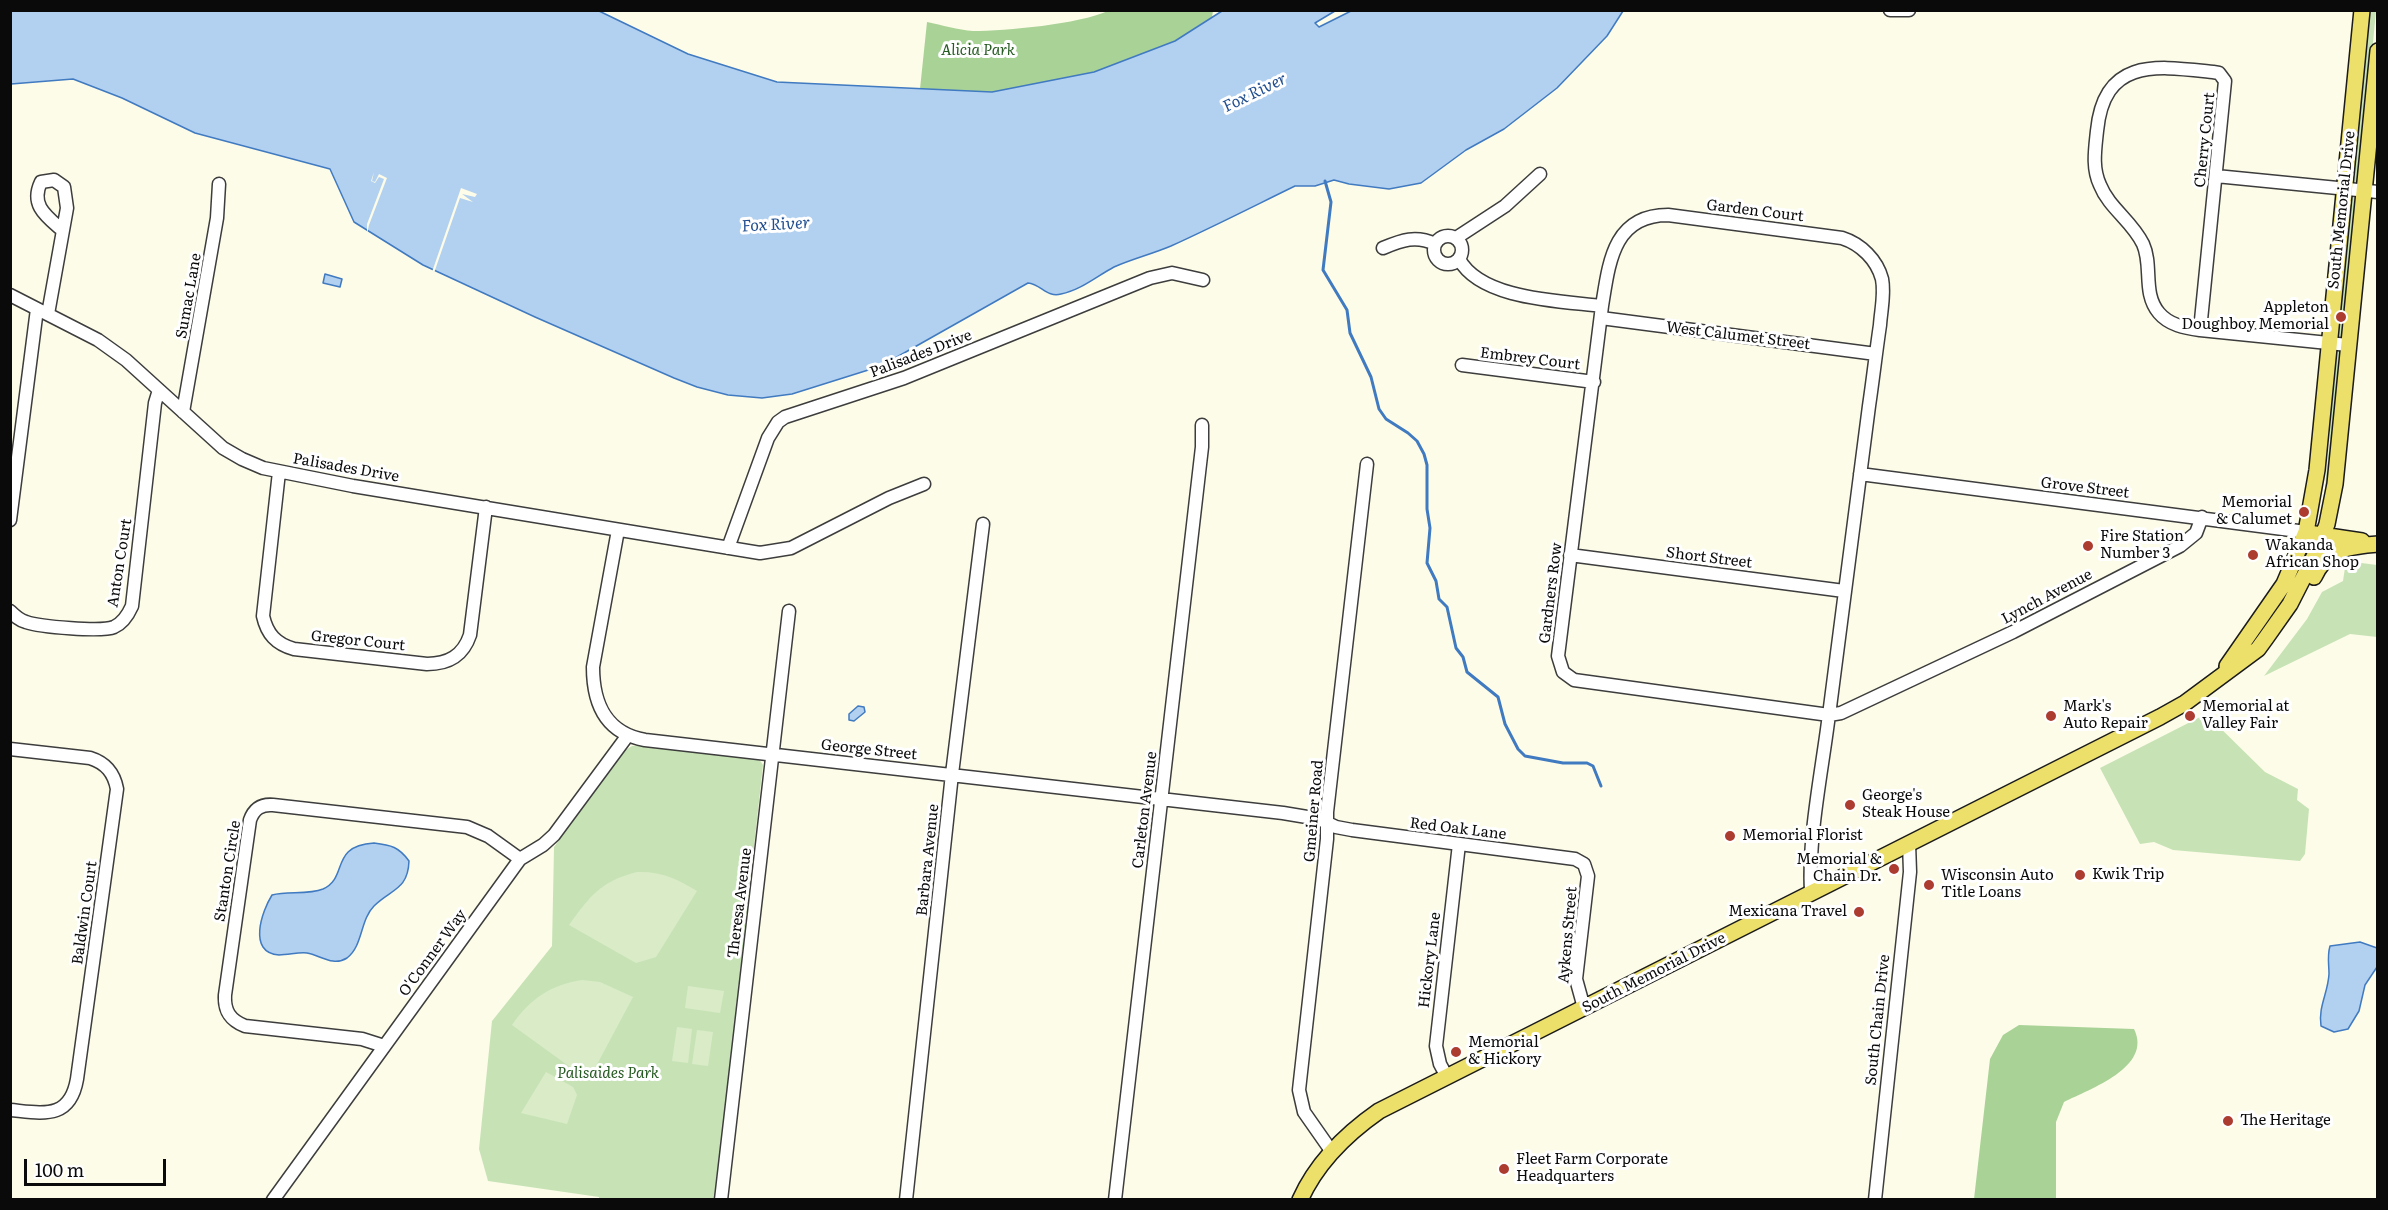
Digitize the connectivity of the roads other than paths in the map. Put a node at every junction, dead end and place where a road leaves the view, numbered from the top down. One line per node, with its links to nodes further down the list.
1 (1890, 10): 2 (street)
2 (1909, 10)
3 (2362, 10): 8 (main road, South Memorial Drive)
4 (2378, 51): 9 (main road, South Memorial Drive)
5 (1540, 174): 11 (street)
6 (2216, 176): 8 (street); 19 (street, Cherry Court); 19 (street, Cherry Court)
7 (219, 184): 26 (street, Sumac Lane)
8 (2344, 189): 9 (street); 20 (main road, South Memorial Drive)
9 (2371, 191): 21 (main road, South Memorial Drive)
10 (62, 230): 17 (street)
11 (1455, 238): 12 (street); 14 (street)
12 (1435, 244): 13 (street); 14 (street)
13 (1383, 248)
14 (1459, 259): 18 (street, West Calumet Street)
15 (1203, 279): 40 (street, Palisades Drive)
16 (10, 295): 17 (street, Palisades Drive)
17 (43, 311): 25 (street, Palisades Drive); 34 (street)
18 (1601, 312): 22 (street, West Calumet Street); 22 (street, Garden Court); 24 (street, Gardners Row)
19 (2200, 330): 20 (street, Cherry Court)
20 (2329, 343): 21 (street, Cherry Court); 37 (main road, South Memorial Drive)
21 (2348, 345): 38 (main road, South Memorial Drive)
22 (1876, 354): 30 (street)
23 (1462, 365): 24 (street, Embrey Court)
24 (1594, 382): 41 (street, Gardners Row)
25 (159, 390): 26 (street, Palisades Drive); 43 (street, Anton Court)
26 (183, 412): 29 (street, Palisades Drive)
27 (1202, 425): 52 (street, Carleton Avenue)
28 (1367, 464): 53 (street, Gmeiner Road)
29 (279, 472): 32 (street, Palisades Drive); 32 (street, Gregor Court)
30 (1860, 474): 33 (street, Grove Street); 42 (street)
31 (924, 484): 40 (street, Palisades Drive)
32 (486, 507): 36 (street, Palisades Drive)
33 (2202, 517): 37 (street, Grove Street); 47 (street, Lynch Avenue)
34 (10, 520)
35 (983, 524): 51 (street, Barbara Avenue)
36 (618, 530): 40 (street, Palisades Drive); 48 (street, George Street)
37 (2306, 532): 38 (main road); 46 (main road, South Memorial Drive)
38 (2323, 536): 39 (main road); 45 (main road, South Memorial Drive)
39 (2378, 544): 45 (main road)
40 (728, 548)
41 (1570, 555): 42 (street, Short Street); 47 (street, Gardners Row)
42 (1844, 591): 47 (street)
43 (10, 611)
44 (789, 611): 50 (street, Theresa Avenue)
45 (2277, 624): 46 (main road, South Memorial Drive)
46 (2222, 673): 54 (main road, South Memorial Drive)
47 (1829, 715): 58 (street)
48 (628, 735): 50 (street, George Street); 56 (street, O'Conner Way)
49 (10, 749): 62 (street, Baldwin Court)
50 (772, 755): 51 (street, George Street); 65 (street, Theresa Avenue)
51 (952, 774): 52 (street, George Street); 66 (street, Barbara Avenue)
52 (1161, 799): 53 (street, George Street); 67 (street, Carleton Avenue)
53 (1327, 823): 55 (street, Red Oak Lane); 63 (street, Gmeiner Road)
54 (1909, 843): 58 (main road, South Memorial Drive); 69 (street, South Chain Drive)
55 (1459, 844): 57 (street, Red Oak Lane); 61 (street, Hickory Lane)
56 (520, 859): 60 (street, O'Conner Way); 60 (street, Stanton Circle)
57 (1584, 864): 59 (street, Aykens Street)
58 (1811, 892): 59 (main road, South Memorial Drive)
59 (1584, 1008): 61 (main road, South Memorial Drive)
60 (384, 1046): 64 (street, O'Conner Way)
61 (1447, 1077): 63 (main road, South Memorial Drive)
62 (10, 1110)
63 (1332, 1152): 68 (main road, South Memorial Drive)
64 (273, 1200)
65 (721, 1200)
66 (906, 1200)
67 (1115, 1200)
68 (1300, 1200)
69 (1875, 1200)

